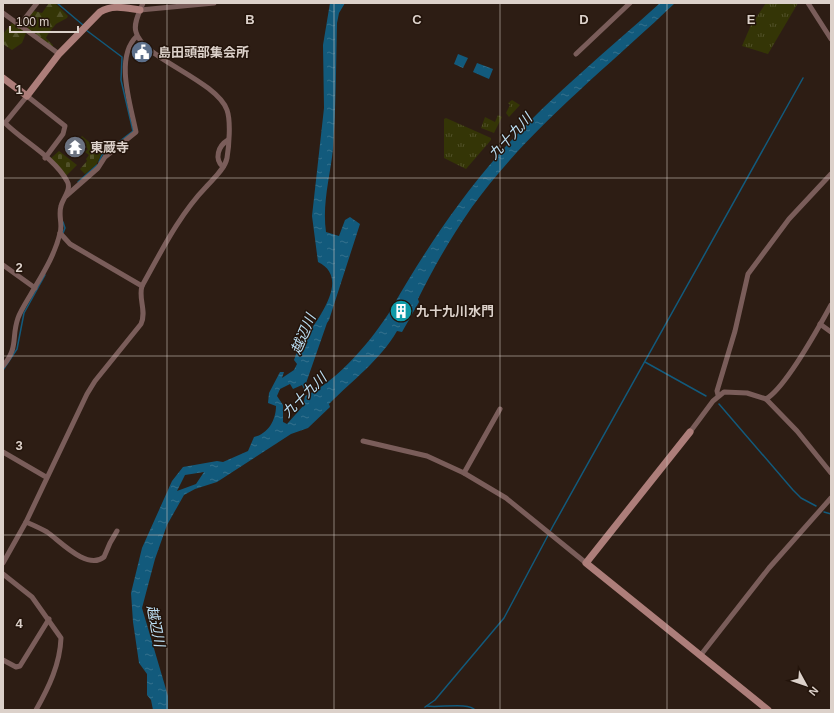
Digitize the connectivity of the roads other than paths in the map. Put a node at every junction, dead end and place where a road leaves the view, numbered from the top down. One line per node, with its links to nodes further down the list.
1 (37, 3): 8 (street)
2 (214, 3): 6 (street)
3 (630, 3): 12 (street)
4 (808, 3): 10 (street)
5 (108, 5): 6 (street); 11 (street)
6 (142, 6): 9 (street)
7 (3, 14): 8 (street)
8 (19, 26): 11 (street)
9 (137, 36): 15 (street); 19 (street)
10 (831, 39)
11 (59, 54): 14 (street)
12 (576, 54)
13 (3, 78): 14 (street)
14 (27, 96): 16 (street); 16 (street)
15 (228, 140): 17 (street); 17 (street)
16 (45, 158): 19 (street)
17 (224, 167): 22 (street)
18 (831, 174): 28 (street)
19 (65, 197): 20 (street)
20 (60, 233): 22 (street); 23 (street)
21 (3, 265): 23 (street)
22 (142, 286): 36 (street)
23 (35, 288): 27 (street)
24 (831, 305): 25 (street)
25 (820, 324): 26 (street); 29 (street)
26 (831, 332)
27 (3, 366)
28 (718, 395): 29 (street); 31 (street)
29 (766, 399): 34 (street)
30 (500, 409): 35 (street)
31 (690, 432): 41 (street)
32 (363, 441): 35 (street)
33 (3, 452): 36 (street)
34 (831, 473)
35 (464, 474): 41 (street)
36 (46, 478): 38 (street)
37 (831, 498): 44 (street)
38 (26, 522): 39 (street); 40 (street)
39 (117, 531)
40 (3, 563)
41 (586, 563): 44 (street)
42 (3, 574): 43 (street)
43 (49, 619): 45 (street); 46 (street)
44 (700, 656): 47 (street)
45 (3, 660)
46 (36, 710)
47 (768, 710)

